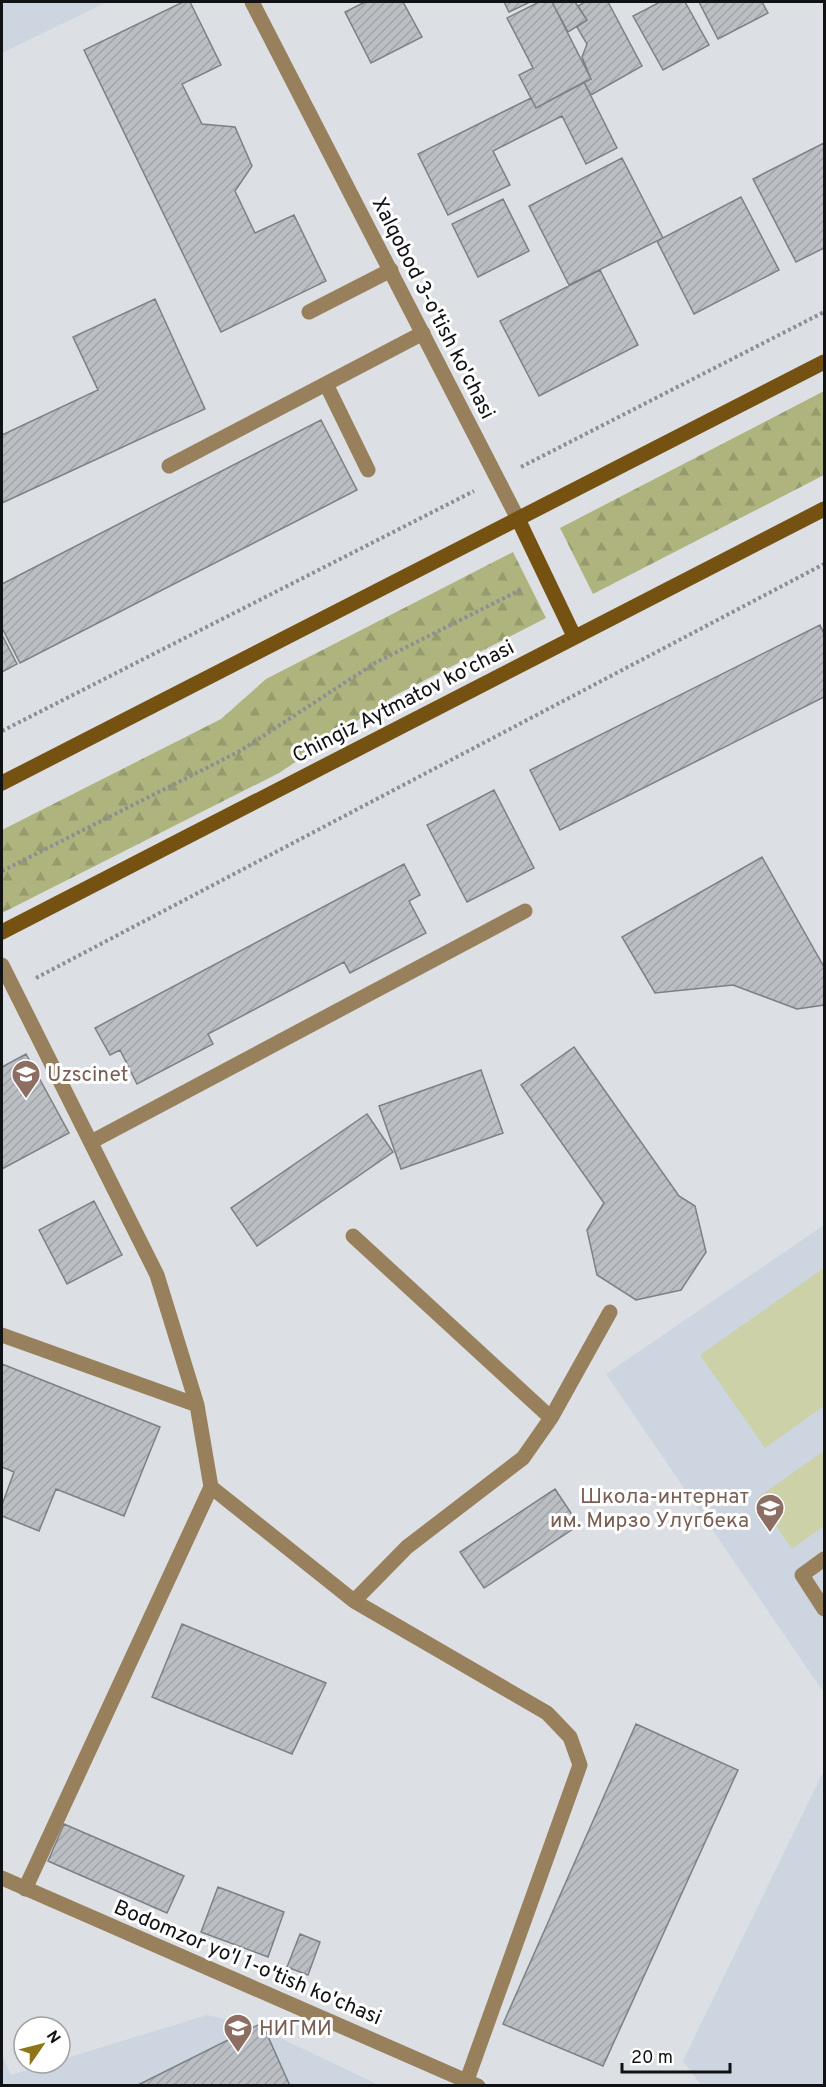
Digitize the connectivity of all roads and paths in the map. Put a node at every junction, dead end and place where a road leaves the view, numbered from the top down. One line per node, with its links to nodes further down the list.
1 (252, 2): 2 (street, Xalqobod 3-o'tish ko'chasi)
2 (391, 270): 3 (street); 5 (street, Xalqobod 3-o'tish ko'chasi)
3 (309, 312)
4 (825, 312): 10 (path)
5 (423, 333): 7 (street); 10 (street, Xalqobod 3-o'tish ko'chasi)
6 (825, 362): 12 (main road)
7 (326, 384): 8 (street); 9 (street)
8 (169, 465)
9 (368, 470)
10 (498, 478): 12 (street, Xalqobod 3-o'tish ko'chasi); 16 (path)
11 (825, 509): 15 (main road, Chingiz Aytmatov ko'chasi)
12 (518, 519): 15 (main road, Xalqobod 3-o'tish ko'chasi); 17 (main road)
13 (825, 564): 22 (path)
14 (530, 585): 18 (path)
15 (574, 636): 20 (main road, Chingiz Aytmatov ko'chasi)
16 (2, 731)
17 (2, 783)
18 (2, 871)
19 (525, 911): 23 (street)
20 (2, 932)
21 (2, 965): 22 (street)
22 (15, 989): 23 (street)
23 (91, 1142): 27 (street)
24 (353, 1236): 28 (street)
25 (610, 1312): 28 (street)
26 (2, 1335): 27 (street)
27 (197, 1405): 29 (street)
28 (551, 1418): 31 (street)
29 (211, 1487): 31 (street); 34 (street)
30 (825, 1559): 32 (street)
31 (354, 1601): 35 (street)
32 (825, 1609)
33 (2, 1878): 34 (street, Bodomzor yo'l 1-o'tish ko'chasi)
34 (25, 1888): 35 (street, Bodomzor yo'l 1-o'tish ko'chasi)
35 (473, 2083)

